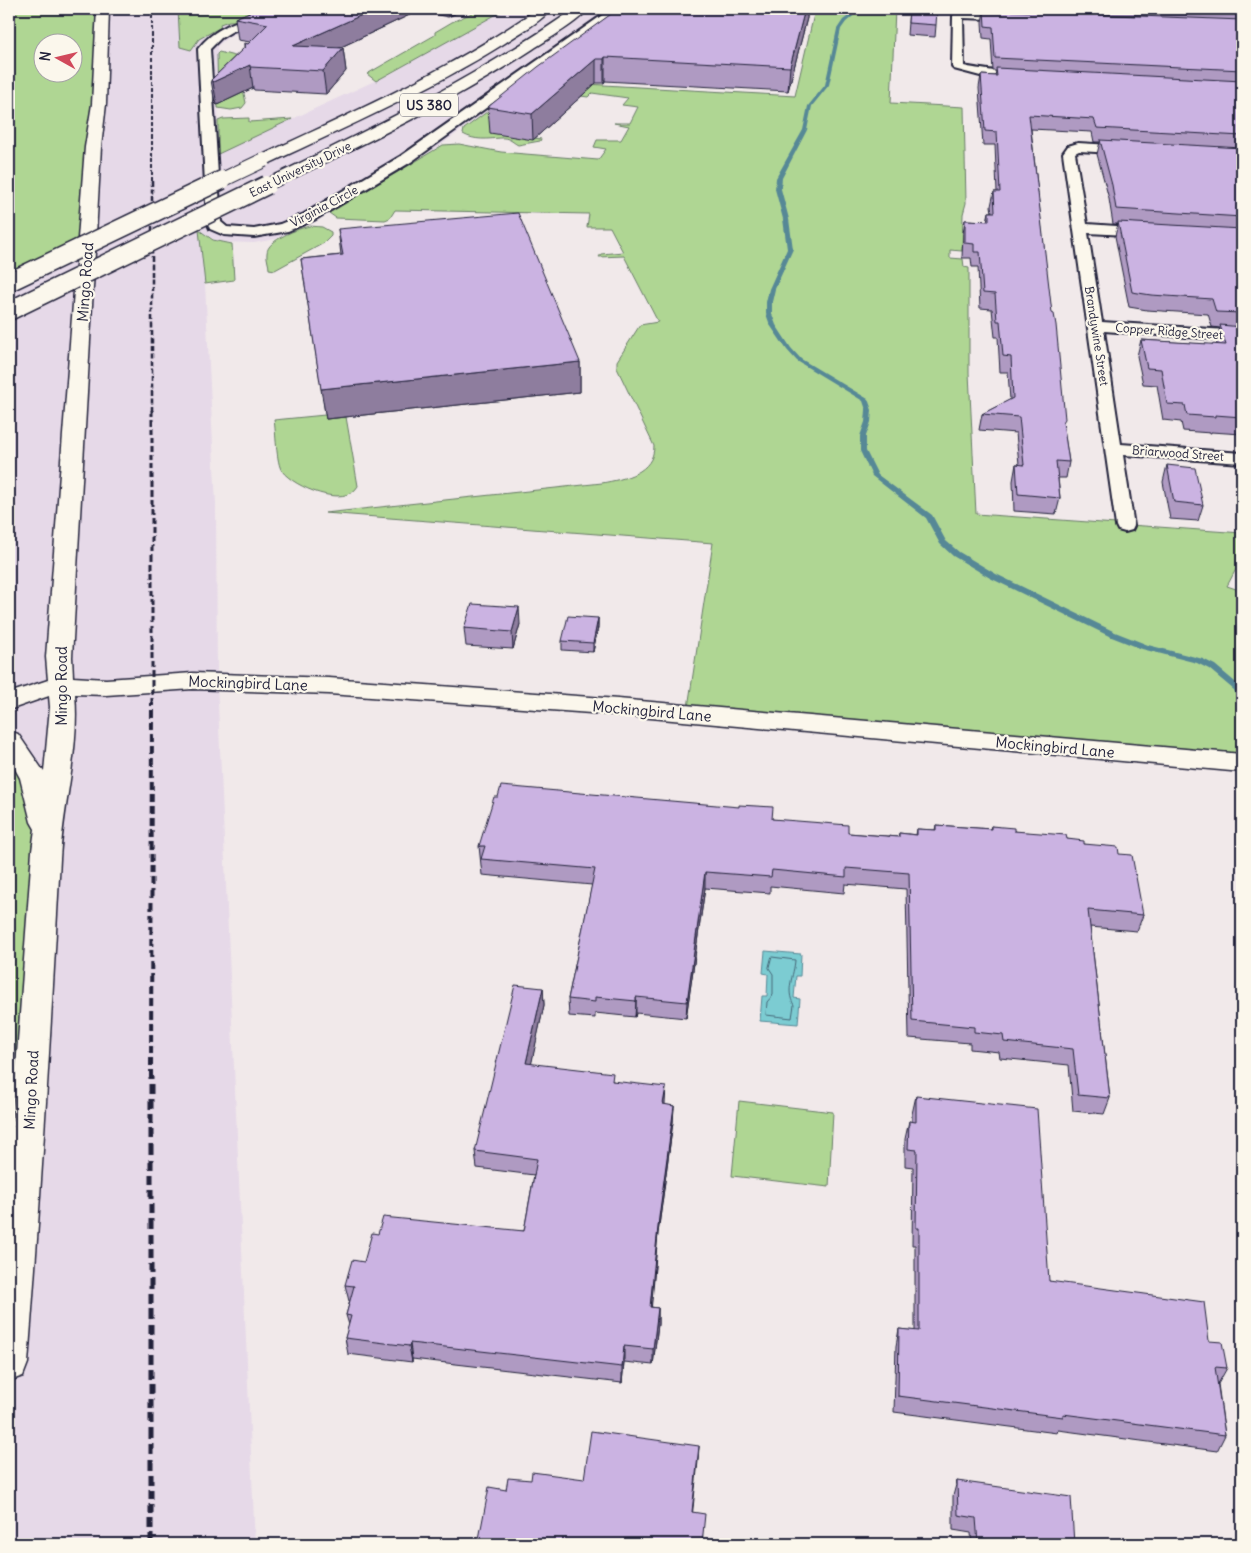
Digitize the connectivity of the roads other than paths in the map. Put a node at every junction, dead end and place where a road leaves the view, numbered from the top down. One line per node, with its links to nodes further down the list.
1 (103, 9): 19 (street, Mingo Road)
2 (282, 9): 5 (street, Virginia Circle)
3 (545, 9): 11 (street, East University Drive / US 380, bridge)
4 (582, 9): 12 (street, East University Drive / US 380, bridge)
5 (618, 9)
6 (1030, 17): 7 (street)
7 (1032, 78)
8 (1143, 151): 9 (street, Brandywine Street)
9 (1079, 228): 10 (street); 13 (street, Brandywine Street)
10 (1156, 233)
11 (9, 282)
12 (9, 312)
13 (1096, 326): 14 (street, Copper Ridge Street); 15 (street, Brandywine Street)
14 (1242, 336)
15 (1114, 448): 16 (street, Briarwood Street); 17 (street, Brandywine Street)
16 (1242, 458)
17 (1125, 526)
18 (9, 680): 19 (street, Mockingbird Lane)
19 (61, 685): 20 (street, Mockingbird Lane); 22 (street, Mockingbird Lane); 23 (street, Mingo Road)
20 (9, 702)
21 (9, 740): 23 (street)
22 (1242, 763)
23 (46, 851): 24 (street, Mingo Road)
24 (9, 1363)

